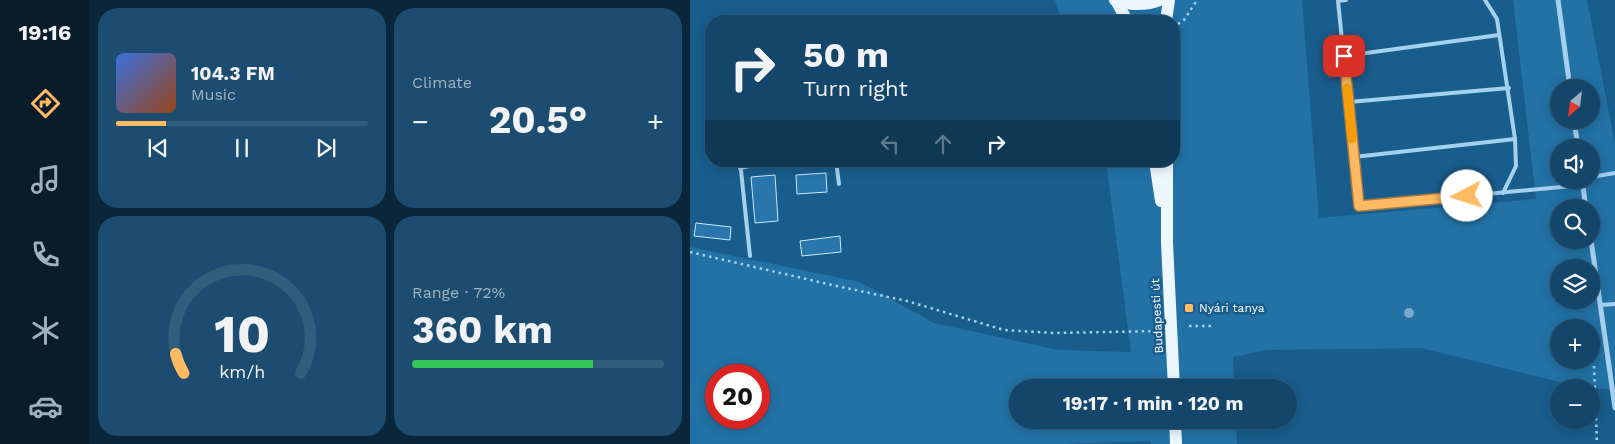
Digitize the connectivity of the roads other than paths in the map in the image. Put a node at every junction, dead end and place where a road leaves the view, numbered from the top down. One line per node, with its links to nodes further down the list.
1 (1115, 0): 2 (main road); 7 (main road)
2 (1160, 0)
3 (1170, 0): 8 (main road)
4 (1346, 0): 10 (lane)
5 (1485, 0): 9 (lane)
6 (1558, 0): 11 (street)
7 (1124, 15)
8 (1167, 15)
9 (1499, 35): 10 (lane); 12 (lane)
10 (1344, 56): 13 (lane)
11 (1569, 79)
12 (1509, 88): 13 (lane); 14 (lane)
13 (1349, 102): 15 (lane)
14 (1515, 139): 15 (lane); 25 (lane)
15 (1354, 157): 25 (lane)
16 (745, 167): 20 (lane)
17 (837, 167): 23 (lane)
18 (1156, 167): 26 (main road, Budapesti út)
19 (1167, 167): 26 (main road, Budapesti út)
20 (740, 168): 27 (lane)
21 (1615, 173): 22 (lane)
22 (1600, 175)
23 (839, 184)
24 (1550, 187): 25 (lane)
25 (1503, 193)
26 (1167, 243): 30 (main road, Budapesti út)
27 (750, 256)
28 (1615, 304): 29 (lane)
29 (1600, 305): 31 (street)
30 (1174, 379)
31 (1615, 408)
32 (1175, 429): 33 (main road)
33 (1176, 444)

